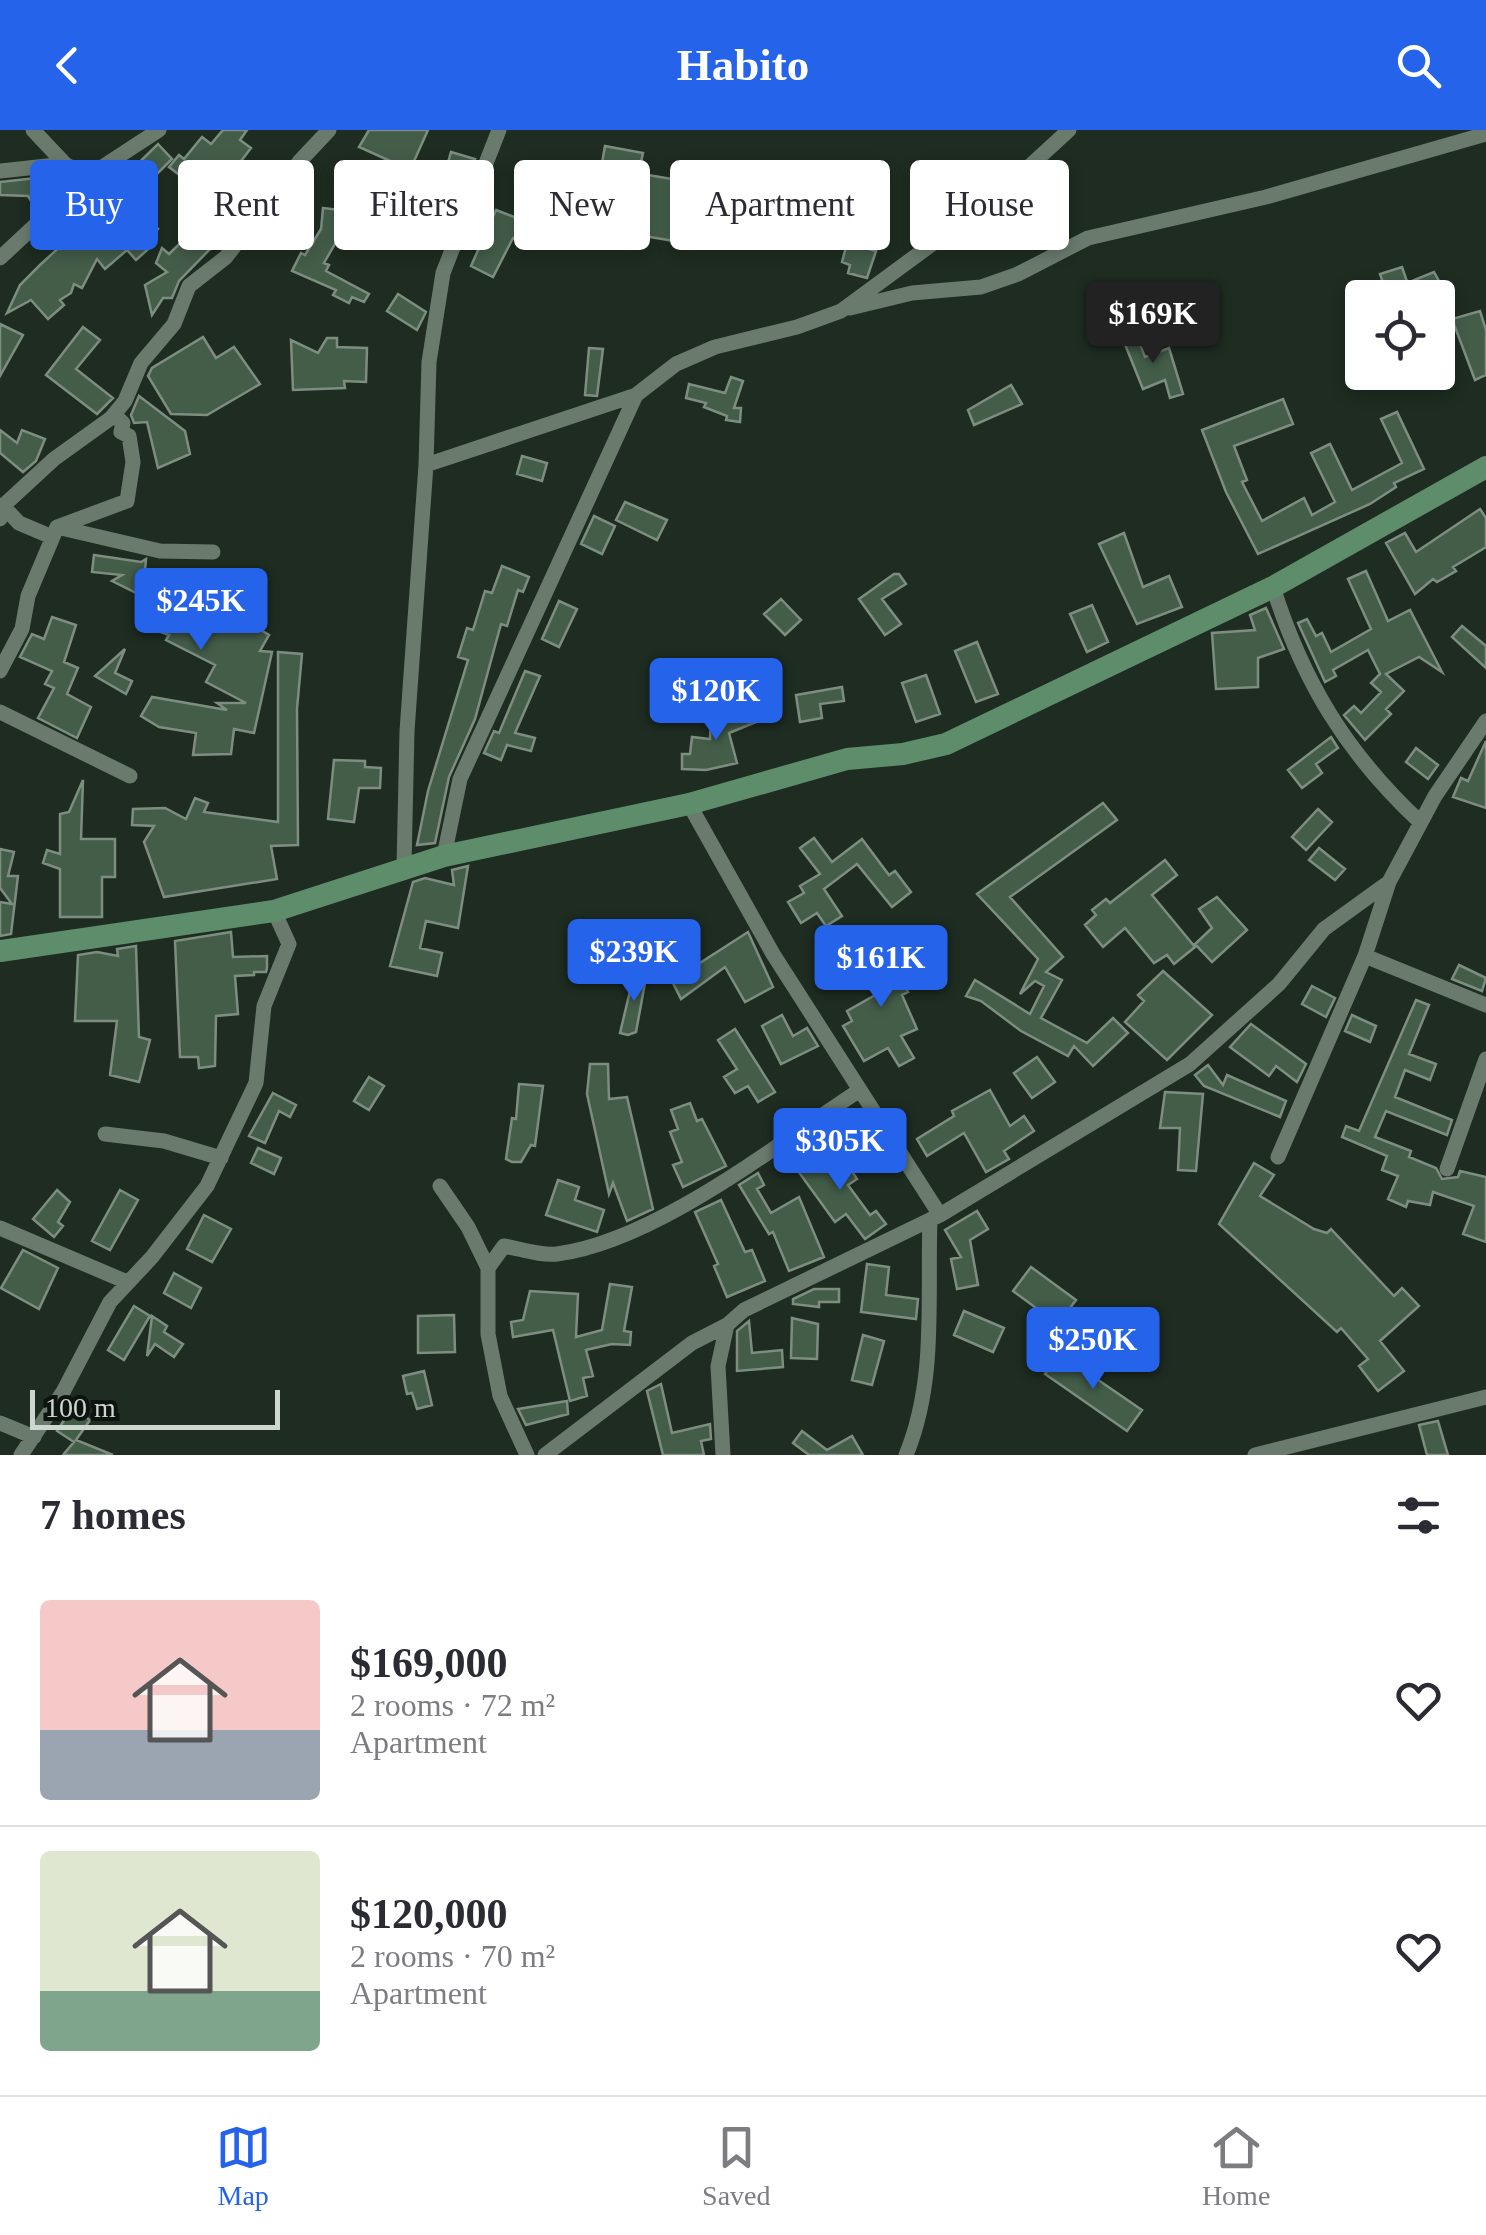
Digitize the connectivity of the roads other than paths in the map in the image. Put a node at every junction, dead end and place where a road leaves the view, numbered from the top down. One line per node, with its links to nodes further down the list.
1 (32, 130): 7 (street)
2 (159, 130): 8 (street)
3 (498, 130): 16 (street)
4 (1069, 130): 13 (street)
5 (318, 133): 15 (street)
6 (1486, 134): 13 (street)
7 (61, 160)
8 (111, 160)
9 (30, 167): 10 (street)
10 (0, 170)
11 (30, 229): 12 (street)
12 (0, 258)
13 (841, 310): 14 (street)
14 (636, 396): 16 (street); 28 (street)
15 (111, 418): 18 (street); 19 (street)
16 (426, 466): 29 (street)
17 (1486, 467): 21 (main road)
18 (1, 509): 19 (street)
19 (55, 532): 20 (street); 22 (street)
20 (213, 552)
21 (1273, 587): 26 (main road); 27 (street)
22 (0, 671)
23 (0, 712): 25 (street)
24 (1486, 721): 27 (street)
25 (130, 776)
26 (689, 804): 28 (main road); 36 (street)
27 (1420, 822): 30 (street)
28 (444, 856): 29 (main road)
29 (404, 866): 31 (main road)
30 (1388, 882): 33 (street); 42 (street)
31 (274, 911): 32 (main road); 39 (street)
32 (0, 951)
33 (1365, 956): 34 (street); 38 (street)
34 (1486, 1005)
35 (1486, 1059): 40 (street)
36 (860, 1090): 42 (street); 44 (street)
37 (105, 1134): 39 (street)
38 (1278, 1157)
39 (221, 1158): 45 (street)
40 (1448, 1170)
41 (440, 1186): 44 (street)
42 (935, 1218): 46 (street); 54 (street)
43 (0, 1228): 45 (street)
44 (488, 1268): 51 (street)
45 (127, 1282): 49 (street)
46 (727, 1326): 52 (street); 53 (street)
47 (1486, 1396): 55 (street)
48 (0, 1422): 49 (street)
49 (34, 1437): 50 (street)
50 (22, 1455)
51 (527, 1455)
52 (545, 1455)
53 (724, 1455)
54 (906, 1455)
55 (1255, 1455)

